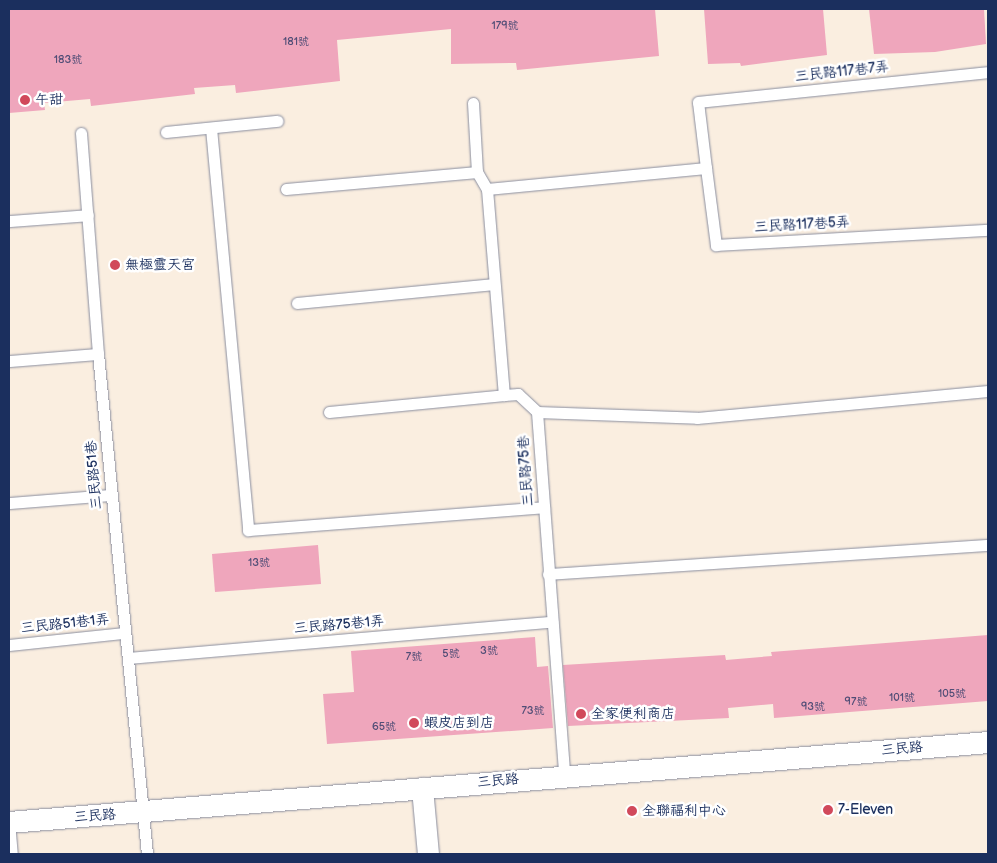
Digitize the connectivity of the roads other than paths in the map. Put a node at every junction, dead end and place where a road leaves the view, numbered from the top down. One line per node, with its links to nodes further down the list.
1 (988, 72): 7 (lane, 三民路117巷7弄)
2 (473, 103): 8 (lane)
3 (277, 121): 4 (lane)
4 (211, 128): 5 (lane); 24 (lane)
5 (166, 132)
6 (81, 133): 11 (lane, 三民路51巷)
7 (706, 168): 10 (lane); 13 (lane, 三民路117巷5弄)
8 (477, 172): 9 (lane); 10 (lane)
9 (286, 189)
10 (487, 189): 14 (lane)
11 (88, 215): 12 (lane); 16 (lane, 三民路51巷)
12 (9, 221)
13 (988, 230)
14 (494, 284): 15 (lane); 19 (lane)
15 (297, 303)
16 (98, 354): 17 (lane); 22 (lane, 三民路51巷)
17 (9, 361)
18 (988, 391): 21 (lane)
19 (504, 395): 20 (lane); 21 (lane)
20 (329, 412)
21 (537, 412): 24 (lane, 三民路75巷)
22 (112, 495): 23 (lane); 28 (lane, 三民路51巷)
23 (9, 503)
24 (544, 507): 26 (lane, 三民路75巷)
25 (988, 545): 26 (lane)
26 (548, 574): 27 (lane, 三民路75巷)
27 (552, 622): 30 (lane, 三民路75巷1弄); 32 (lane, 三民路75巷)
28 (124, 633): 29 (lane, 三民路51巷1弄); 30 (lane, 三民路51巷)
29 (9, 645)
30 (128, 658): 34 (lane, 三民路51巷)
31 (988, 742): 32 (street, 三民路)
32 (564, 775): 33 (street, 三民路)
33 (422, 788): 34 (street, 三民路); 38 (street)
34 (144, 813): 35 (street, 三民路); 37 (lane, 三民路51巷)
35 (9, 822): 36 (lane)
36 (12, 854)
37 (146, 854)
38 (428, 854)

